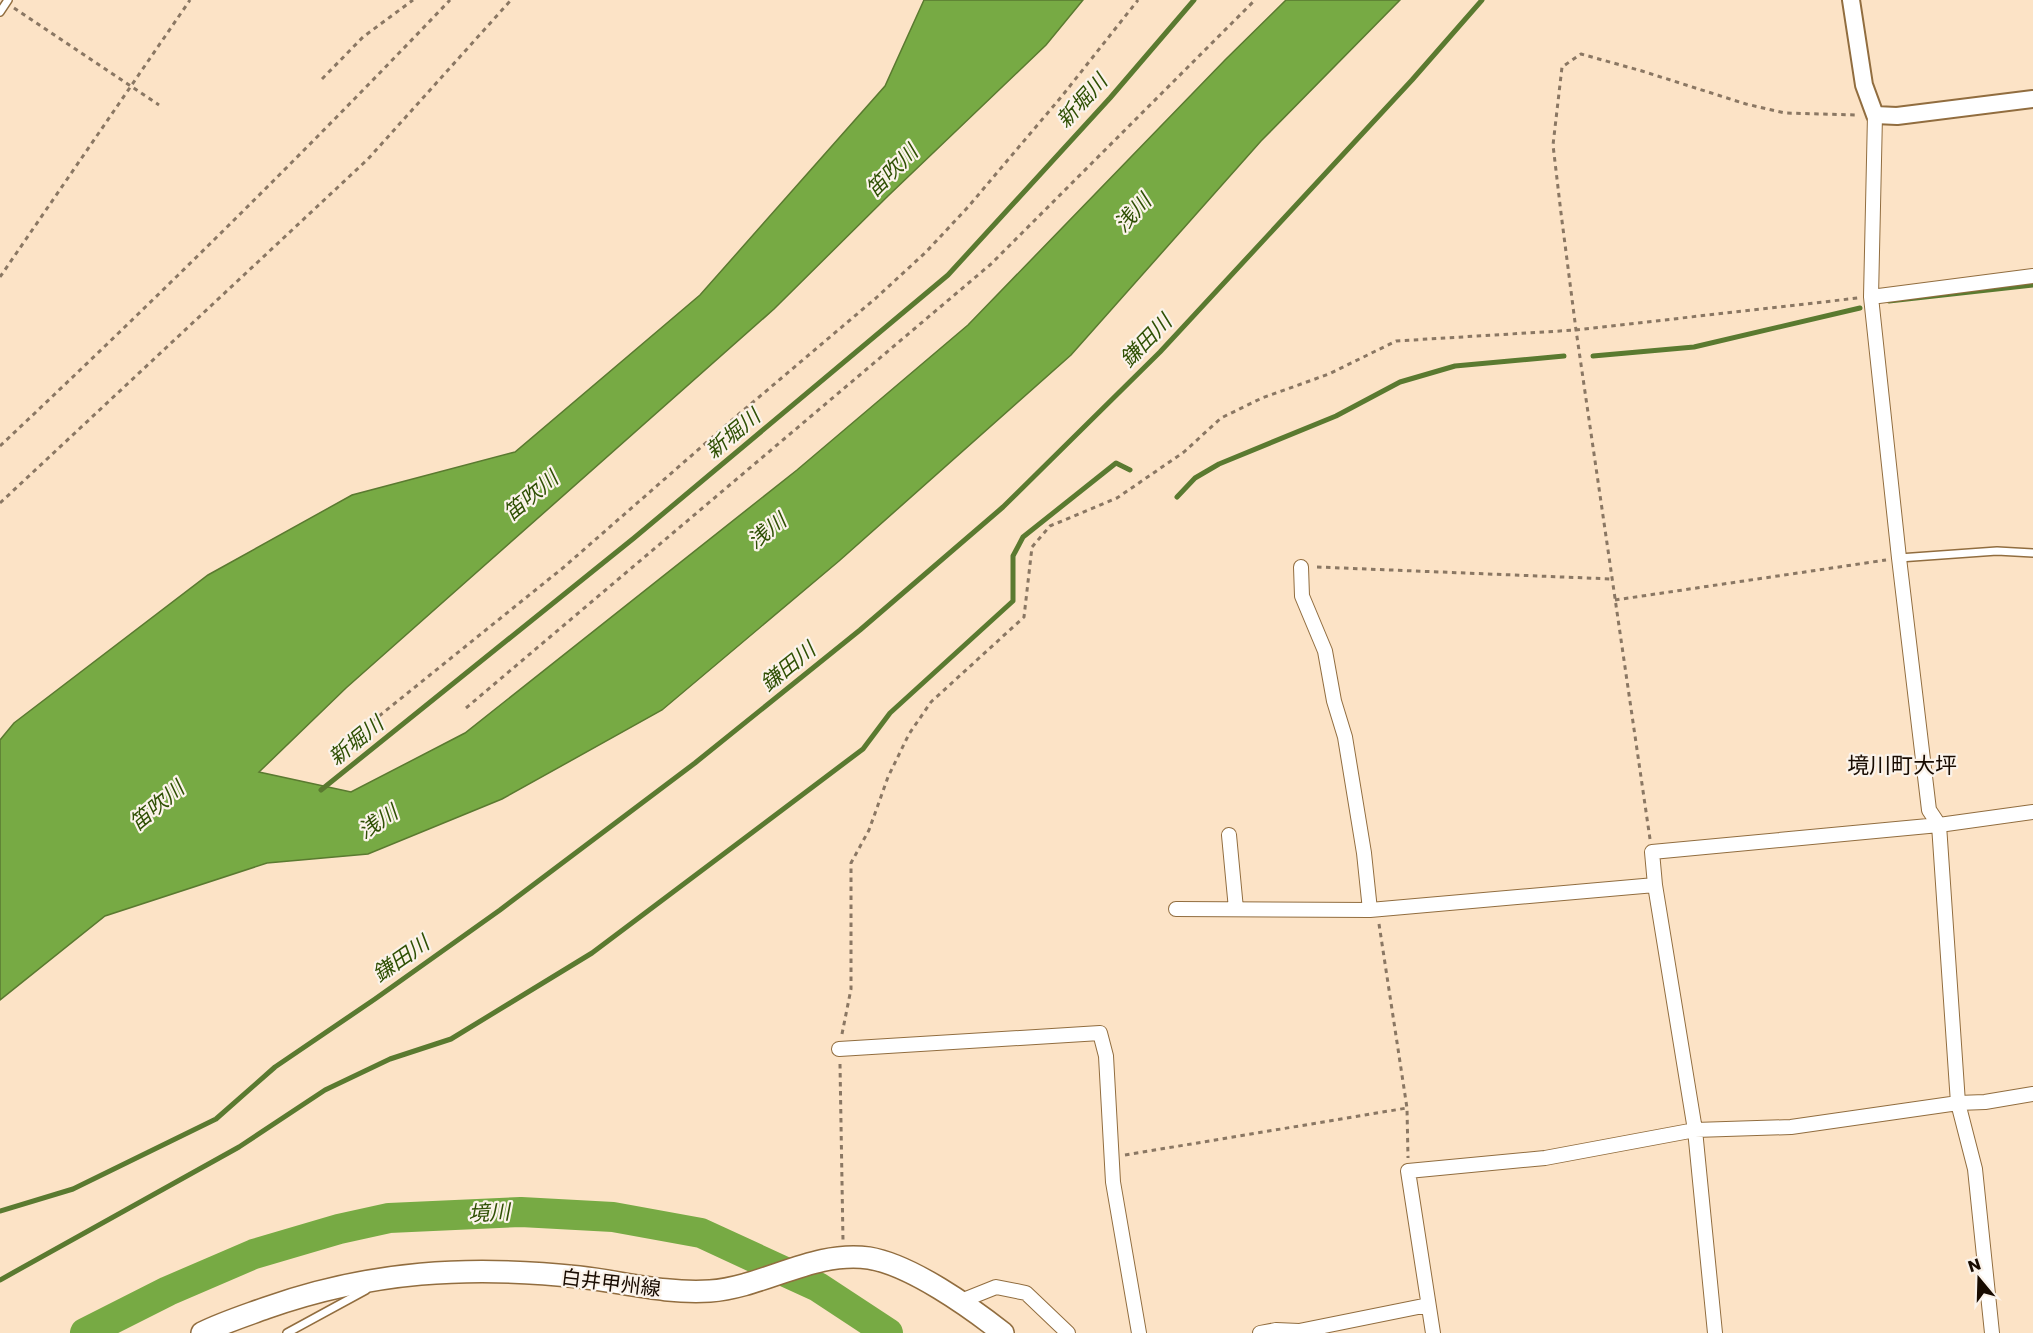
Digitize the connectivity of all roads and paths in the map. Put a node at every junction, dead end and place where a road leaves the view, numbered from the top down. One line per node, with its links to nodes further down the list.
1 (190, 0): 11 (path)
2 (413, 0): 10 (path)
3 (450, 0): 19 (path)
4 (511, 0): 20 (path)
5 (1138, 0): 27 (path)
6 (1255, 0): 26 (path)
7 (1851, 0): 14 (street)
8 (7, 1): 9 (lane); 11 (path)
9 (0, 12)
10 (322, 79)
11 (131, 86): 13 (path); 16 (path)
12 (2033, 99): 14 (street)
13 (159, 105)
14 (1875, 115): 17 (street); 18 (path)
15 (2033, 276): 17 (street)
16 (0, 277)
17 (1871, 297): 18 (path); 22 (street)
18 (1576, 330): 24 (path); 36 (path)
19 (0, 446)
20 (0, 503)
21 (2033, 553): 22 (lane)
22 (1899, 558): 25 (path); 29 (street)
23 (1301, 567): 24 (path); 35 (street)
24 (1612, 579): 25 (path)
25 (1615, 600): 31 (path)
26 (466, 708)
27 (358, 733)
28 (2033, 812): 29 (street)
29 (1939, 825): 31 (street); 38 (street)
30 (1229, 835): 34 (street)
31 (1652, 852): 32 (street)
32 (1655, 885): 35 (street); 40 (street)
33 (1176, 909): 34 (street)
34 (1236, 909): 35 (street)
35 (1370, 910): 39 (path)
36 (839, 1049): 41 (street); 43 (path)
37 (2033, 1094): 38 (street)
38 (1958, 1103): 40 (street); 55 (street)
39 (1407, 1108): 41 (path); 42 (path)
40 (1695, 1130): 42 (street); 54 (street)
41 (1112, 1158): 51 (street)
42 (1408, 1171): 46 (street)
43 (839, 1258): 44 (main road, 白井甲州線); 45 (main road, 白井甲州線)
44 (389, 1277): 47 (main road, 白井甲州線); 48 (lane)
45 (961, 1301): 49 (main road, 白井甲州線); 50 (street)
46 (1428, 1305): 52 (street); 53 (street)
47 (202, 1333)
48 (287, 1333)
49 (1003, 1333)
50 (1068, 1333)
51 (1139, 1333)
52 (1260, 1333)
53 (1433, 1333)
54 (1715, 1333)
55 (1992, 1333)

